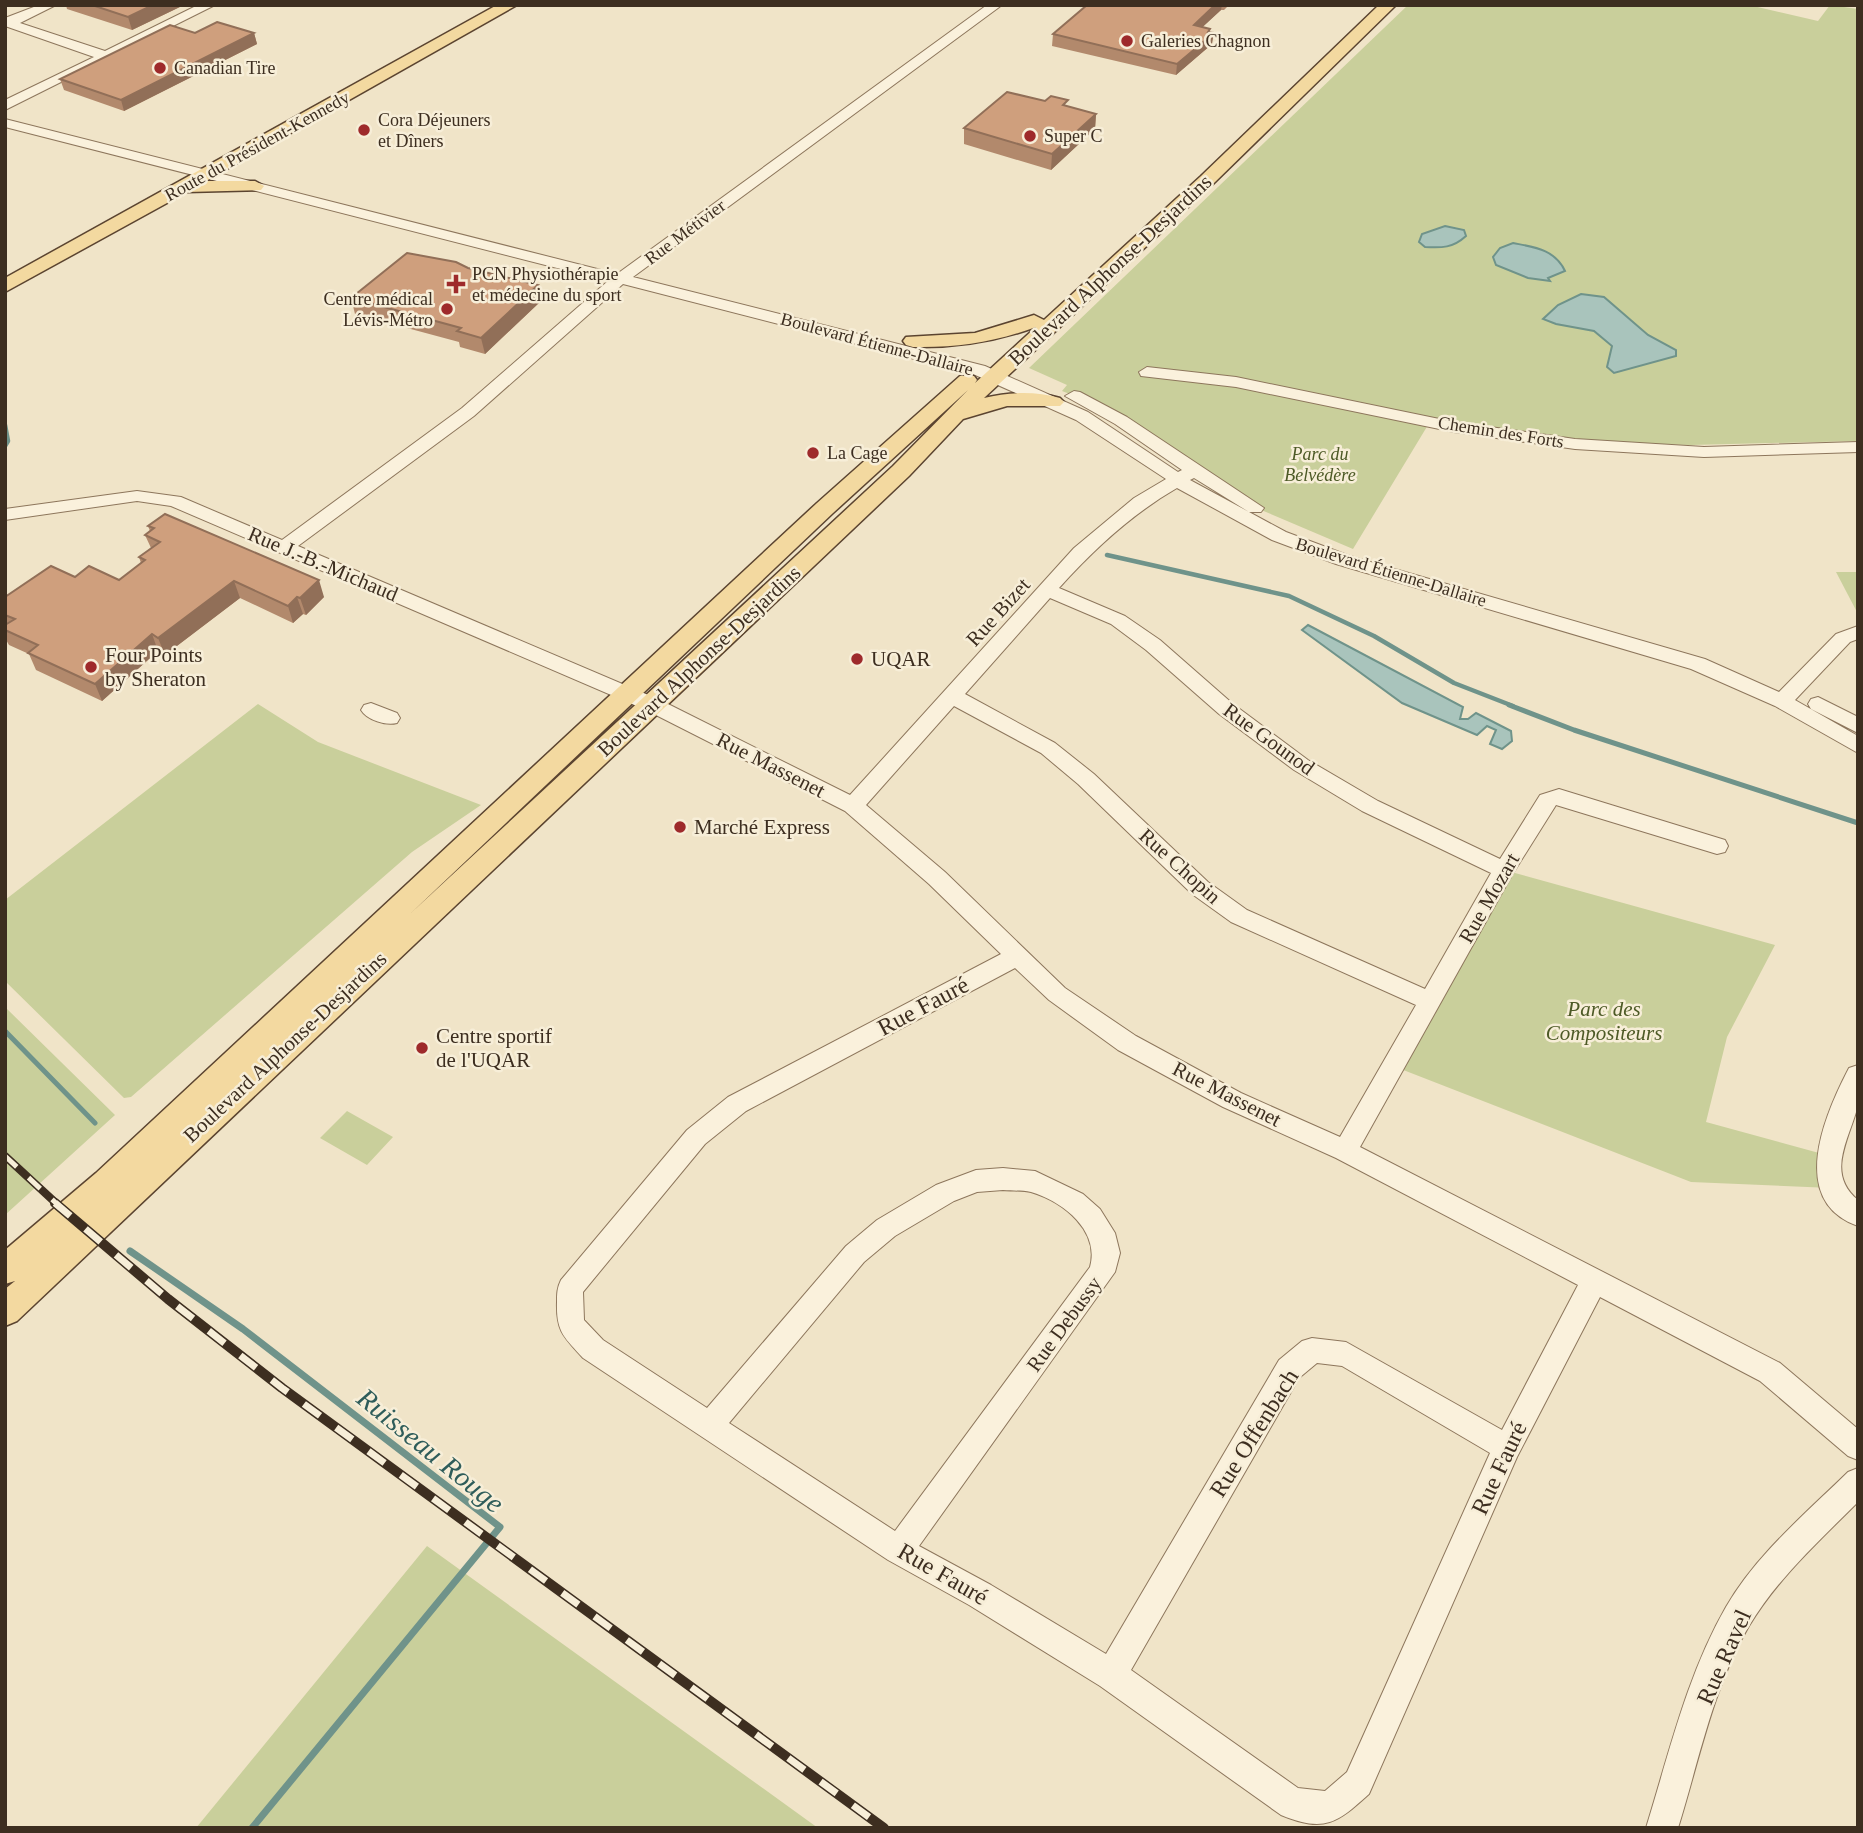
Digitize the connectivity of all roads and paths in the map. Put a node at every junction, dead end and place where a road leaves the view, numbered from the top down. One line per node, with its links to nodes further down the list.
1 (50, 5): 7 (street)
2 (209, 5): 8 (street)
3 (509, 5): 12 (main road, Route du Président-Kennedy)
4 (996, 5): 16 (street, Rue Métivier)
5 (1368, 5): 20 (main road, Boulevard Alphonse-Desjardins)
6 (1388, 5): 22 (main road, Boulevard Alphonse-Desjardins)
7 (7, 23): 8 (street)
8 (105, 55): 9 (street)
9 (5, 106)
10 (5, 115): 12 (street, Boulevard Étienne-Dallaire)
11 (5, 124): 12 (street, Boulevard Étienne-Dallaire)
12 (212, 171): 13 (street, Boulevard Étienne-Dallaire); 14 (main road, Route du Président-Kennedy); 16 (street, Boulevard Étienne-Dallaire)
13 (255, 186): 14 (main road); 15 (street, Boulevard Étienne-Dallaire)
14 (173, 193): 17 (main road, Route du Président-Kennedy)
15 (568, 265): 16 (street, Boulevard Étienne-Dallaire); 19 (street)
16 (628, 274): 18 (street, Boulevard Étienne-Dallaire); 19 (street, Rue Métivier); 21 (street, Boulevard Étienne-Dallaire)
17 (5, 286)
18 (686, 295): 19 (street); 22 (street, Boulevard Étienne-Dallaire)
19 (585, 310): 29 (street, Rue Métivier)
20 (1034, 321): 21 (main road); 22 (main road, Boulevard Alphonse-Desjardins)
21 (913, 341): 22 (street, Boulevard Étienne-Dallaire)
22 (992, 369): 24 (street, Boulevard Étienne-Dallaire); 25 (main road, Boulevard Alphonse-Desjardins); 27 (street, Boulevard Étienne-Dallaire); 34 (main road, Boulevard Alphonse-Desjardins)
23 (1147, 372): 26 (street, Chemin des Forts)
24 (1053, 402): 25 (main road); 27 (street, Boulevard Étienne-Dallaire)
25 (951, 419): 34 (main road, Boulevard Alphonse-Desjardins)
26 (1858, 447)
27 (1187, 475): 30 (street, Rue Bizet); 33 (street, Boulevard Étienne-Dallaire)
28 (5, 515): 29 (street, Rue J.-B.-Michaud)
29 (285, 547): 34 (street, Rue J.-B.-Michaud)
30 (1047, 590): 32 (street, Rue Bizet); 41 (street, Rue Gounod)
31 (1858, 632): 33 (street)
32 (953, 696): 39 (street, Rue Bizet); 43 (street, Rue Chopin)
33 (1788, 696): 37 (street, Boulevard Étienne-Dallaire); 38 (street, Boulevard Étienne-Dallaire)
34 (641, 700): 39 (street, Rue Massenet); 47 (main road, Boulevard Alphonse-Desjardins); 49 (main road, Boulevard Alphonse-Desjardins)
35 (371, 710): 36 (street)
36 (390, 718)
37 (1858, 726)
38 (1858, 746)
39 (853, 806): 42 (street, Rue Massenet)
40 (1717, 846): 41 (street, Rue Mozart)
41 (1504, 870): 43 (street, Rue Mozart)
42 (1016, 957): 45 (street, Rue Massenet); 50 (street, Rue Fauré)
43 (1430, 1001): 45 (street, Rue Mozart)
44 (1858, 1075): 46 (street)
45 (1345, 1151): 48 (street, Rue Massenet)
46 (1858, 1215)
47 (5, 1270)
48 (1595, 1280): 51 (street, Rue Massenet); 52 (street, Rue Fauré)
49 (5, 1311)
50 (710, 1425): 54 (street, Rue Fauré); 54 (street, Rue Debussy)
51 (1858, 1447)
52 (1507, 1448): 55 (street, Rue Offenbach); 55 (street, Rue Fauré)
53 (1858, 1482): 56 (street, Rue Ravel)
54 (898, 1550): 55 (street, Rue Fauré)
55 (1111, 1675)
56 (1662, 1828)

